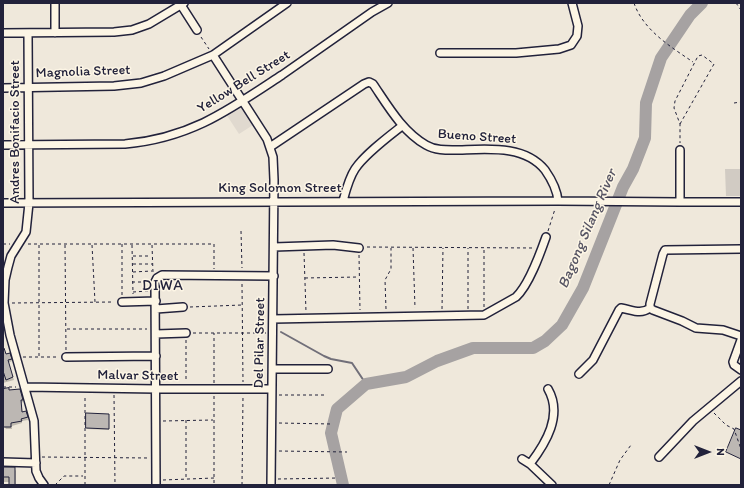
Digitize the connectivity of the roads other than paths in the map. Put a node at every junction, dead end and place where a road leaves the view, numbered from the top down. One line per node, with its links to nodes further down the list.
1 (55, 3): 9 (street)
2 (288, 3): 11 (street, Magnolia Street)
3 (388, 3): 14 (street, Yellow Bell Street)
4 (572, 3): 10 (street)
5 (182, 4): 6 (street); 9 (street)
6 (197, 30)
7 (3, 33): 8 (street)
8 (28, 33): 9 (street); 13 (street, Andres Bonifacio Street)
9 (55, 33)
10 (440, 53)
11 (213, 55): 13 (street, Magnolia Street); 14 (street, Del Pilar Street)
12 (3, 88): 13 (street, Magnolia Street)
13 (28, 88): 17 (street, Andres Bonifacio Street)
14 (242, 102): 17 (street, Yellow Bell Street); 18 (street, Del Pilar Street)
15 (402, 126): 18 (street, Bueno Street); 21 (street); 22 (street, Bueno Street)
16 (3, 145): 17 (street, Yellow Bell Street)
17 (28, 145): 26 (street, Andres Bonifacio Street)
18 (270, 147): 20 (street, Del Pilar Street)
19 (680, 150): 23 (street)
20 (274, 201): 21 (street, King Solomon Street); 26 (street, King Solomon Street); 28 (street, Del Pilar Street)
21 (343, 201): 22 (street, King Solomon Street)
22 (558, 201): 23 (street, King Solomon Street)
23 (680, 202): 24 (street, King Solomon Street)
24 (741, 202)
25 (3, 203): 26 (street, King Solomon Street)
26 (29, 203): 40 (street, Andres Bonifacio Street)
27 (546, 237): 37 (street)
28 (274, 247): 29 (street); 31 (street, Del Pilar Street)
29 (359, 248)
30 (741, 249): 35 (street)
31 (274, 276): 32 (street); 37 (street, Del Pilar Street)
32 (156, 301): 33 (street); 36 (street)
33 (122, 302)
34 (183, 307): 36 (street)
35 (650, 308): 41 (street); 48 (street)
36 (156, 309): 38 (street)
37 (273, 319): 45 (street, Del Pilar Street)
38 (156, 331): 39 (street); 43 (street)
39 (186, 334)
40 (6, 336): 50 (street, Andres Bonifacio Street)
41 (741, 336)
42 (741, 340): 47 (street)
43 (156, 356): 44 (street); 51 (street)
44 (66, 357)
45 (272, 369): 46 (street); 53 (street, Del Pilar Street)
46 (328, 369)
47 (741, 370)
48 (579, 374)
49 (741, 381): 54 (street)
50 (26, 387): 51 (street, Malvar Street); 56 (street, Andres Bonifacio Street)
51 (156, 389): 53 (street, Malvar Street); 59 (street)
52 (548, 389): 58 (street)
53 (272, 392): 60 (street, Del Pilar Street)
54 (659, 457)
55 (522, 459): 58 (street)
56 (36, 460): 57 (street); 61 (street, Andres Bonifacio Street)
57 (3, 462)
58 (530, 464): 62 (street)
59 (156, 482)
60 (271, 482)
61 (44, 485)
62 (552, 485)

